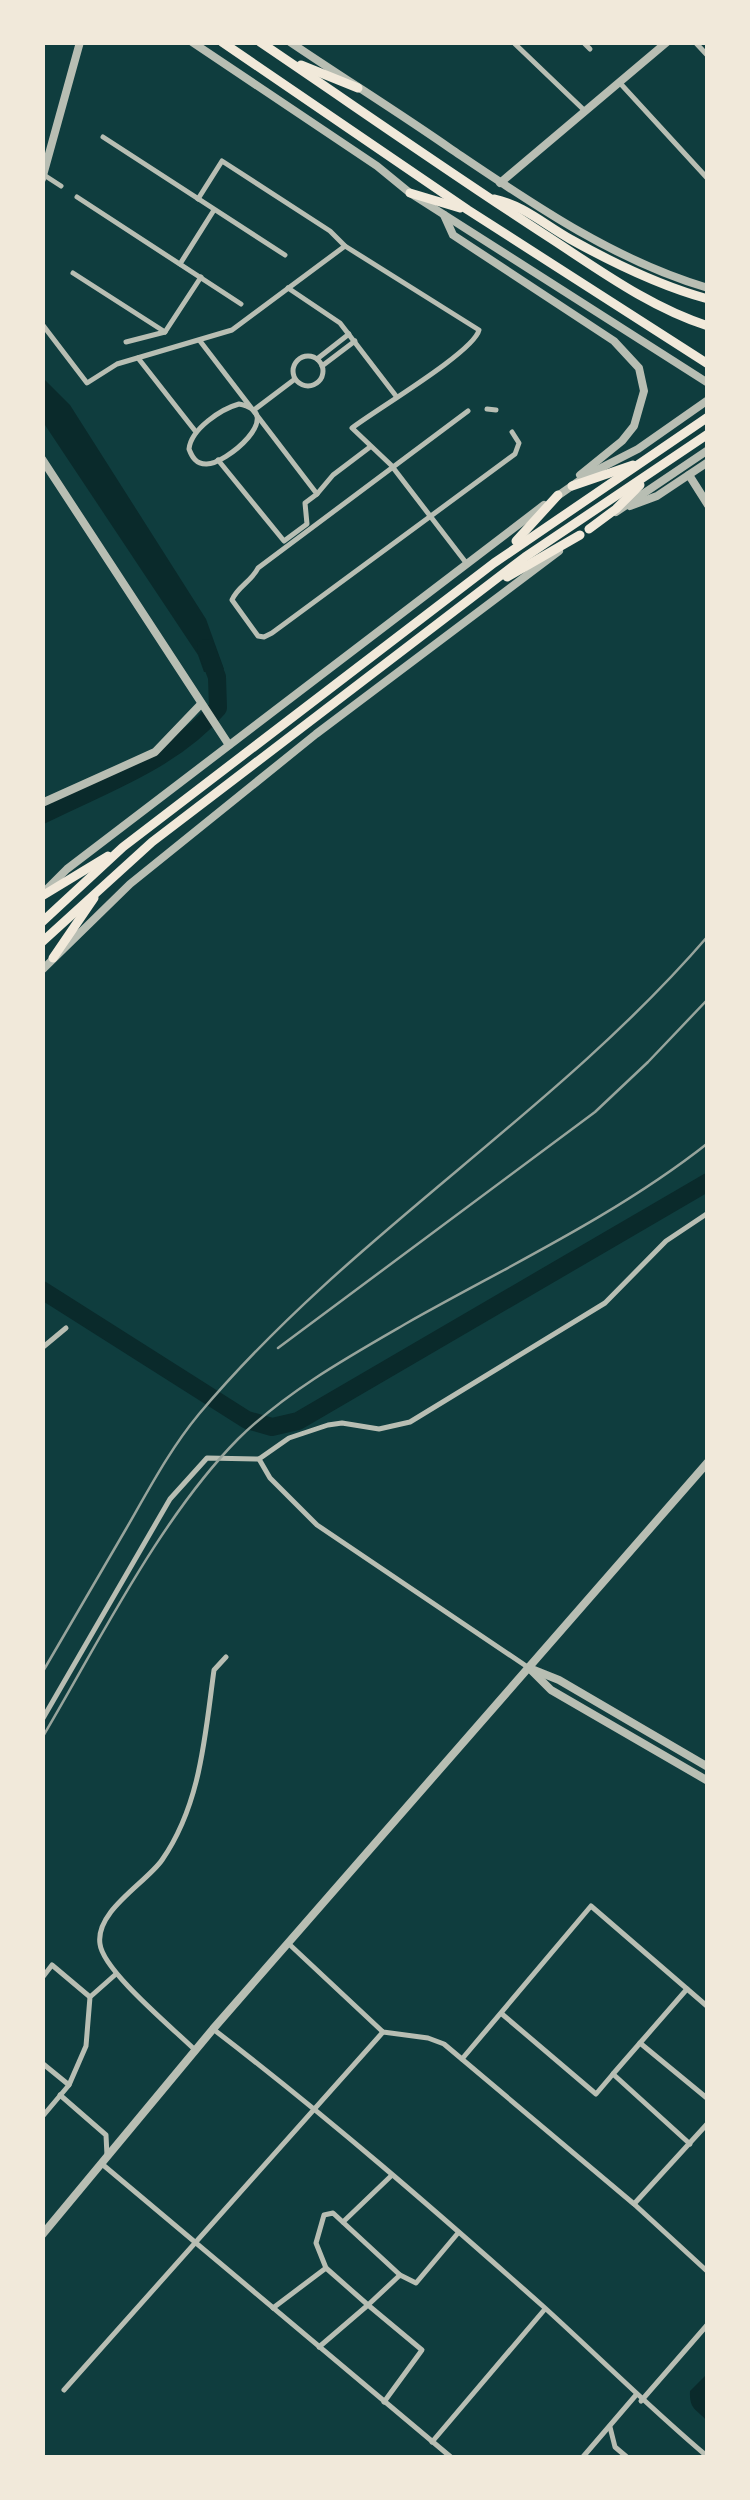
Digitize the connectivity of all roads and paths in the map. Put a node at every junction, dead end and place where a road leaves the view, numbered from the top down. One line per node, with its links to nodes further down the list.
1 (80, 42): 17 (street)
2 (192, 42): 21 (street)
3 (222, 42): 26 (highway)
4 (260, 42): 11 (highway)
5 (290, 42): 14 (street)
6 (512, 42): 15 (street)
7 (583, 42): 10 (street)
8 (667, 42): 13 (street)
9 (695, 42): 12 (street)
10 (590, 50)
11 (280, 56): 14 (highway); 23 (highway)
12 (708, 56)
13 (619, 82): 15 (street); 18 (street)
14 (358, 88): 19 (street)
15 (585, 111): 19 (street)
16 (103, 137): 24 (street)
17 (43, 177): 20 (street)
18 (708, 180)
19 (500, 183): 34 (street)
20 (61, 186)
21 (410, 193): 26 (highway); 27 (street)
22 (77, 197): 30 (street)
23 (486, 197): 35 (highway); 38 (highway)
24 (198, 199): 25 (street); 28 (street)
25 (214, 210): 29 (street); 30 (street)
26 (468, 210): 46 (highway)
27 (444, 215): 49 (street); 71 (street)
28 (345, 246): 33 (street); 50 (street)
29 (285, 255)
30 (180, 264): 32 (street)
31 (73, 273): 39 (street)
32 (201, 278): 36 (street); 39 (street)
33 (288, 288): 40 (street); 41 (street)
34 (708, 288)
35 (708, 299)
36 (242, 304)
37 (42, 324): 44 (street)
38 (708, 326)
39 (165, 332): 43 (street)
40 (349, 334): 42 (street); 45 (street)
41 (200, 340): 44 (street); 53 (street)
42 (355, 341): 47 (street); 50 (street)
43 (126, 342)
44 (138, 358): 57 (street)
45 (317, 359): 47 (street); 48 (street)
46 (706, 364)
47 (322, 366): 48 (street)
48 (296, 379): 53 (street)
49 (708, 382)
50 (396, 396): 60 (street)
51 (708, 400): 69 (street)
52 (487, 409): 54 (street)
53 (254, 410): 57 (street); 63 (street); 70 (street)
54 (496, 410)
55 (468, 411): 66 (street)
56 (708, 417): 64 (highway)
57 (196, 432): 63 (street)
58 (512, 432): 74 (street)
59 (708, 434): 67 (highway)
60 (370, 447): 66 (street); 70 (street)
61 (708, 450): 73 (street)
62 (42, 460): 79 (street)
63 (218, 460): 70 (street)
64 (644, 460): 69 (highway); 76 (highway)
65 (708, 462): 68 (street)
66 (393, 467): 74 (street); 74 (street)
67 (658, 468): 75 (highway); 78 (highway)
68 (689, 474): 72 (street); 73 (street)
69 (572, 486): 71 (street)
70 (317, 494)
71 (558, 495): 76 (highway); 77 (street)
72 (708, 505)
73 (621, 509): 75 (street)
74 (430, 517): 77 (street)
75 (585, 532): 78 (highway); 87 (street)
76 (494, 563): 82 (highway)
77 (466, 564): 80 (street)
78 (491, 585): 83 (highway)
79 (203, 708): 80 (street); 81 (street)
80 (229, 745): 84 (street)
81 (42, 803)
82 (123, 846): 84 (highway); 85 (highway)
83 (104, 883): 86 (highway); 87 (highway)
84 (42, 895)
85 (42, 922)
86 (42, 942)
87 (53, 958): 88 (street)
88 (42, 970)
89 (708, 1213): 92 (street)
90 (66, 1328): 91 (street)
91 (42, 1348)
92 (258, 1459): 95 (street); 96 (street)
93 (708, 1462): 95 (street)
94 (226, 1657): 100 (street)
95 (529, 1668): 97 (street); 98 (street); 99 (street)
96 (42, 1720)
97 (708, 1767)
98 (708, 1780)
99 (288, 1944): 106 (street); 107 (street)
100 (116, 1974): 103 (street); 109 (street)
101 (42, 1978): 103 (street)
102 (687, 1989): 104 (street); 105 (street); 108 (street)
103 (90, 1997): 113 (street)
104 (708, 2007)
105 (502, 2014): 110 (street); 112 (street)
106 (213, 2029): 109 (street); 116 (street)
107 (383, 2032): 110 (street); 116 (street)
108 (640, 2043): 112 (street); 115 (street)
109 (196, 2051): 122 (street)
110 (462, 2059): 124 (street)
111 (42, 2063): 113 (street)
112 (613, 2074): 121 (street)
113 (69, 2086): 114 (street)
114 (60, 2095): 117 (street); 122 (street)
115 (708, 2099)
116 (316, 2110): 123 (street); 128 (street)
117 (42, 2117)
118 (708, 2123): 119 (street)
119 (700, 2132): 120 (street); 121 (street)
120 (708, 2138)
121 (690, 2144): 124 (street)
122 (104, 2161): 127 (street); 128 (street)
123 (392, 2176): 125 (street); 126 (street)
124 (634, 2204): 130 (street)
125 (343, 2222): 129 (street); 131 (street)
126 (458, 2233): 131 (street); 134 (street)
127 (42, 2235)
128 (196, 2245): 133 (street); 137 (street)
129 (326, 2268): 132 (street); 133 (street)
130 (708, 2272)
131 (400, 2276): 132 (street)
132 (368, 2306): 136 (street); 139 (street)
133 (273, 2308): 136 (street)
134 (545, 2309): 138 (street); 141 (street)
135 (708, 2324): 138 (street)
136 (319, 2347): 139 (street)
137 (64, 2390)
138 (639, 2398): 140 (street); 142 (street)
139 (384, 2402): 141 (street)
140 (610, 2428): 144 (street); 145 (street)
141 (432, 2442): 143 (street)
142 (708, 2457)
143 (452, 2458)
144 (582, 2458)
145 (628, 2458)

